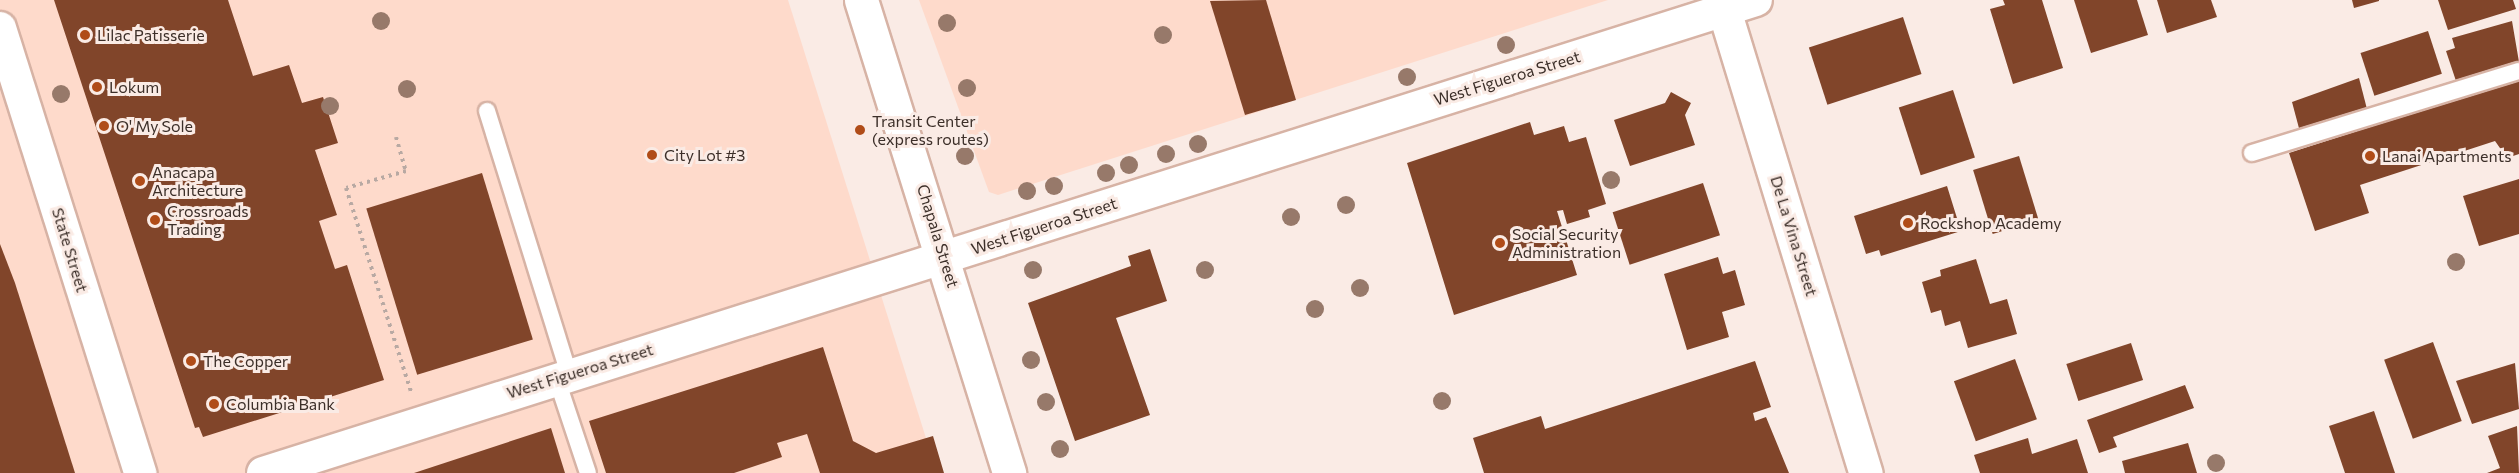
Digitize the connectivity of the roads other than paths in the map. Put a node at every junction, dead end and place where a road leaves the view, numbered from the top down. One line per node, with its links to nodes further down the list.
1 (861, 0): 8 (main road, Chapala Street)
2 (1756, 0): 3 (street, West Figueroa Street)
3 (1723, 5): 8 (street, West Figueroa Street); 14 (main road, De La Vina Street)
4 (0, 28): 10 (street, State Street)
5 (2519, 70): 7 (lane)
6 (487, 111): 9 (lane)
7 (2252, 153)
8 (945, 259): 9 (street, West Figueroa Street); 13 (main road, Chapala Street)
9 (562, 376): 11 (street, West Figueroa Street); 12 (lane)
10 (140, 473)
11 (263, 473)
12 (588, 473)
13 (1009, 473)
14 (1866, 473)

